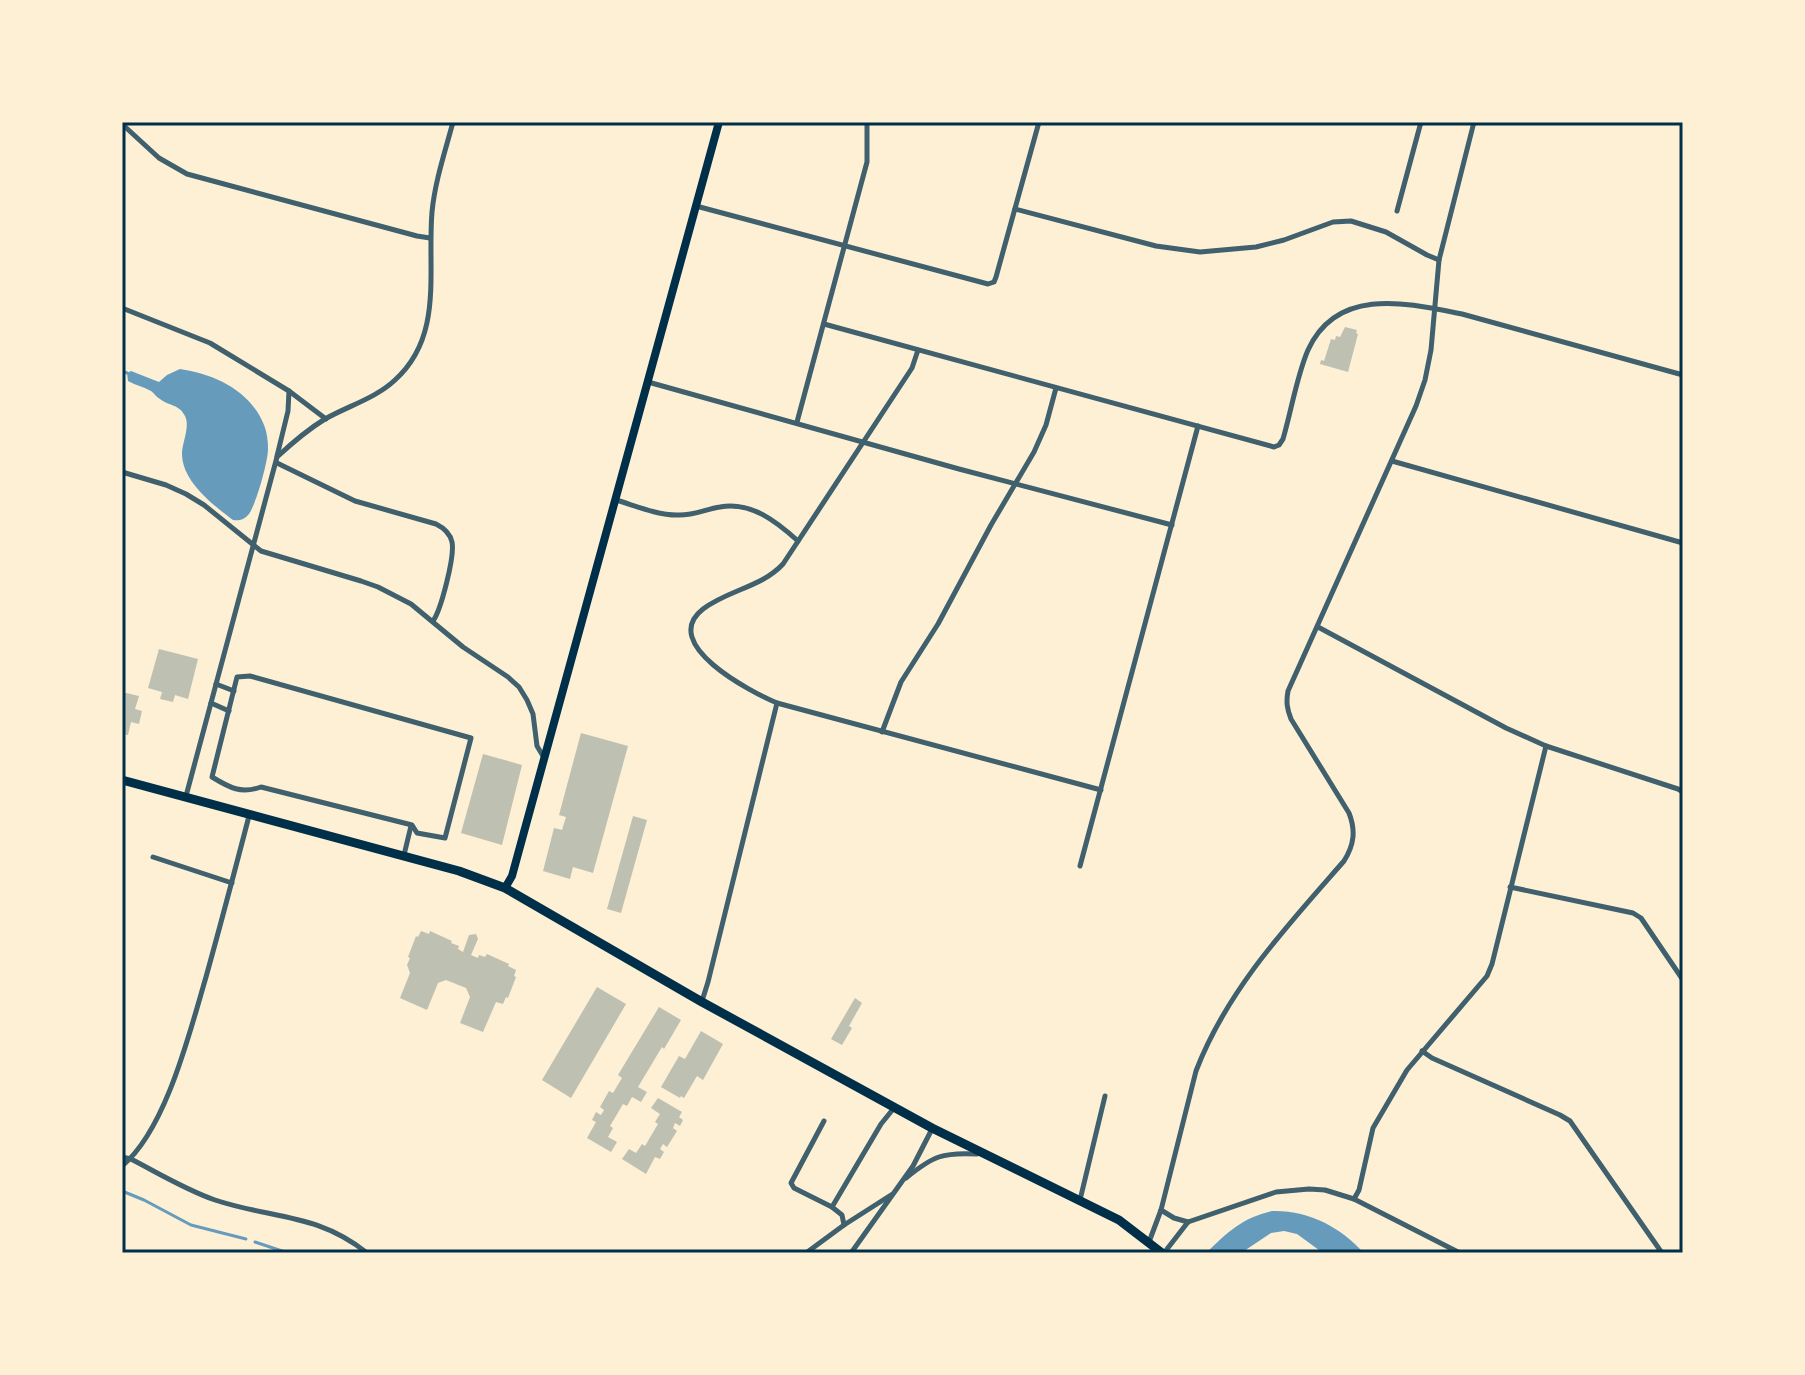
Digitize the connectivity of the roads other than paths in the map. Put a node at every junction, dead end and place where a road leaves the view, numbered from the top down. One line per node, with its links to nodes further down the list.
1 (453, 122): 11 (street)
2 (719, 122): 8 (main road)
3 (867, 122): 12 (street)
4 (1039, 122): 9 (street)
5 (1421, 122): 10 (street)
6 (1474, 122): 13 (street)
7 (122, 124): 11 (street)
8 (696, 206): 12 (street); 19 (main road)
9 (1015, 209): 12 (street); 13 (street)
10 (1397, 211)
11 (430, 238): 22 (street)
12 (845, 246): 16 (street)
13 (1439, 260): 15 (street)
14 (122, 308): 21 (street)
15 (1435, 308): 18 (street); 24 (street); 27 (street)
16 (824, 324): 17 (street); 23 (street)
17 (918, 350): 20 (street); 25 (street)
18 (1683, 375)
19 (648, 382): 23 (street); 30 (main road)
20 (1056, 388): 24 (street); 29 (street)
21 (289, 391): 22 (street); 26 (street)
22 (326, 419): 26 (street)
23 (797, 422): 25 (street)
24 (1198, 426): 31 (street)
25 (863, 441): 29 (street); 32 (street)
26 (276, 460): 34 (street); 35 (street)
27 (1392, 461): 33 (street); 36 (street)
28 (122, 472): 34 (street)
29 (1015, 483): 31 (street); 42 (street)
30 (616, 500): 32 (street); 44 (main road)
31 (1172, 525): 46 (street)
32 (798, 541): 40 (street)
33 (1683, 543)
34 (254, 546): 35 (street); 37 (street)
35 (433, 621): 44 (street)
36 (1318, 627): 43 (street); 73 (street)
37 (216, 684): 38 (street); 39 (street)
38 (234, 691): 41 (street); 50 (street)
39 (211, 703): 41 (street); 48 (street)
40 (777, 703): 42 (street); 58 (street)
41 (229, 711): 50 (street)
42 (882, 732): 46 (street)
43 (1546, 746): 47 (street); 55 (street)
44 (544, 757): 56 (main road)
45 (122, 780): 48 (highway)
46 (1101, 790): 53 (street)
47 (1683, 792)
48 (186, 797): 49 (highway)
49 (249, 815): 51 (highway); 54 (street)
50 (412, 825): 51 (street)
51 (404, 855): 56 (highway)
52 (153, 857): 54 (street)
53 (1080, 866)
54 (232, 883): 66 (street)
55 (1510, 887): 57 (street); 59 (street)
56 (505, 888): 58 (highway)
57 (1683, 980)
58 (702, 1002): 61 (highway)
59 (1422, 1051): 70 (street); 82 (street)
60 (1105, 1096): 71 (street)
61 (894, 1107): 63 (highway); 72 (street)
62 (824, 1121): 72 (street)
63 (932, 1128): 64 (highway); 68 (street)
64 (986, 1155): 68 (street); 71 (highway)
65 (122, 1157): 66 (street)
66 (131, 1159): 67 (street); 77 (street)
67 (122, 1166)
68 (903, 1181): 69 (street)
69 (895, 1192): 75 (street); 79 (street)
70 (1354, 1199): 74 (street); 81 (street)
71 (1079, 1201): 76 (highway)
72 (832, 1207): 75 (street)
73 (1161, 1210): 74 (street); 76 (street)
74 (1188, 1222): 80 (street)
75 (844, 1225): 78 (street)
76 (1149, 1242): 80 (highway)
77 (367, 1253)
78 (806, 1253)
79 (851, 1253)
80 (1163, 1253)
81 (1460, 1253)
82 (1662, 1253)

